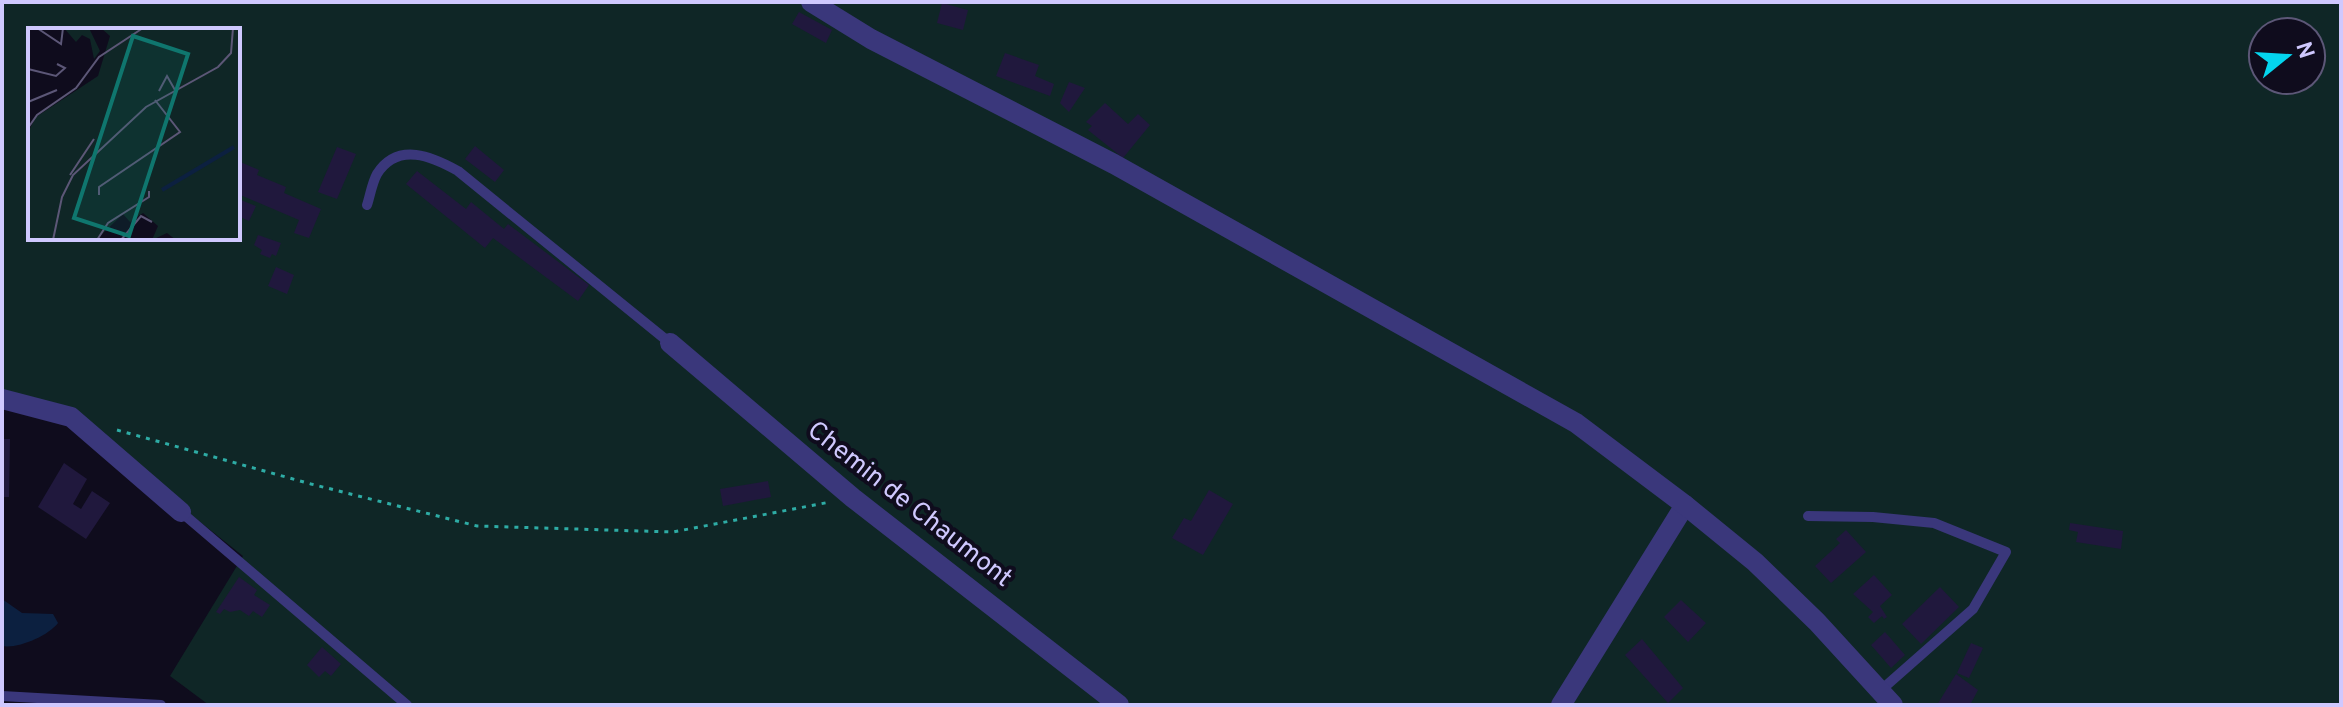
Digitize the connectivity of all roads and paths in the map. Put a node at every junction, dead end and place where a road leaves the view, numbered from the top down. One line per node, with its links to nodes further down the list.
1 (811, 2): 7 (street)
2 (367, 205): 3 (lane)
3 (670, 343): 6 (street, Chemin de Chaumont)
4 (2, 399): 8 (street)
5 (116, 430): 6 (path)
6 (853, 498): 14 (street, Chemin de Chaumont)
7 (1685, 505): 11 (street); 15 (street)
8 (181, 512): 13 (lane)
9 (1808, 516): 11 (lane)
10 (2, 696): 12 (lane)
11 (1886, 698)
12 (161, 705)
13 (407, 705)
14 (1119, 705)
15 (1561, 705)

